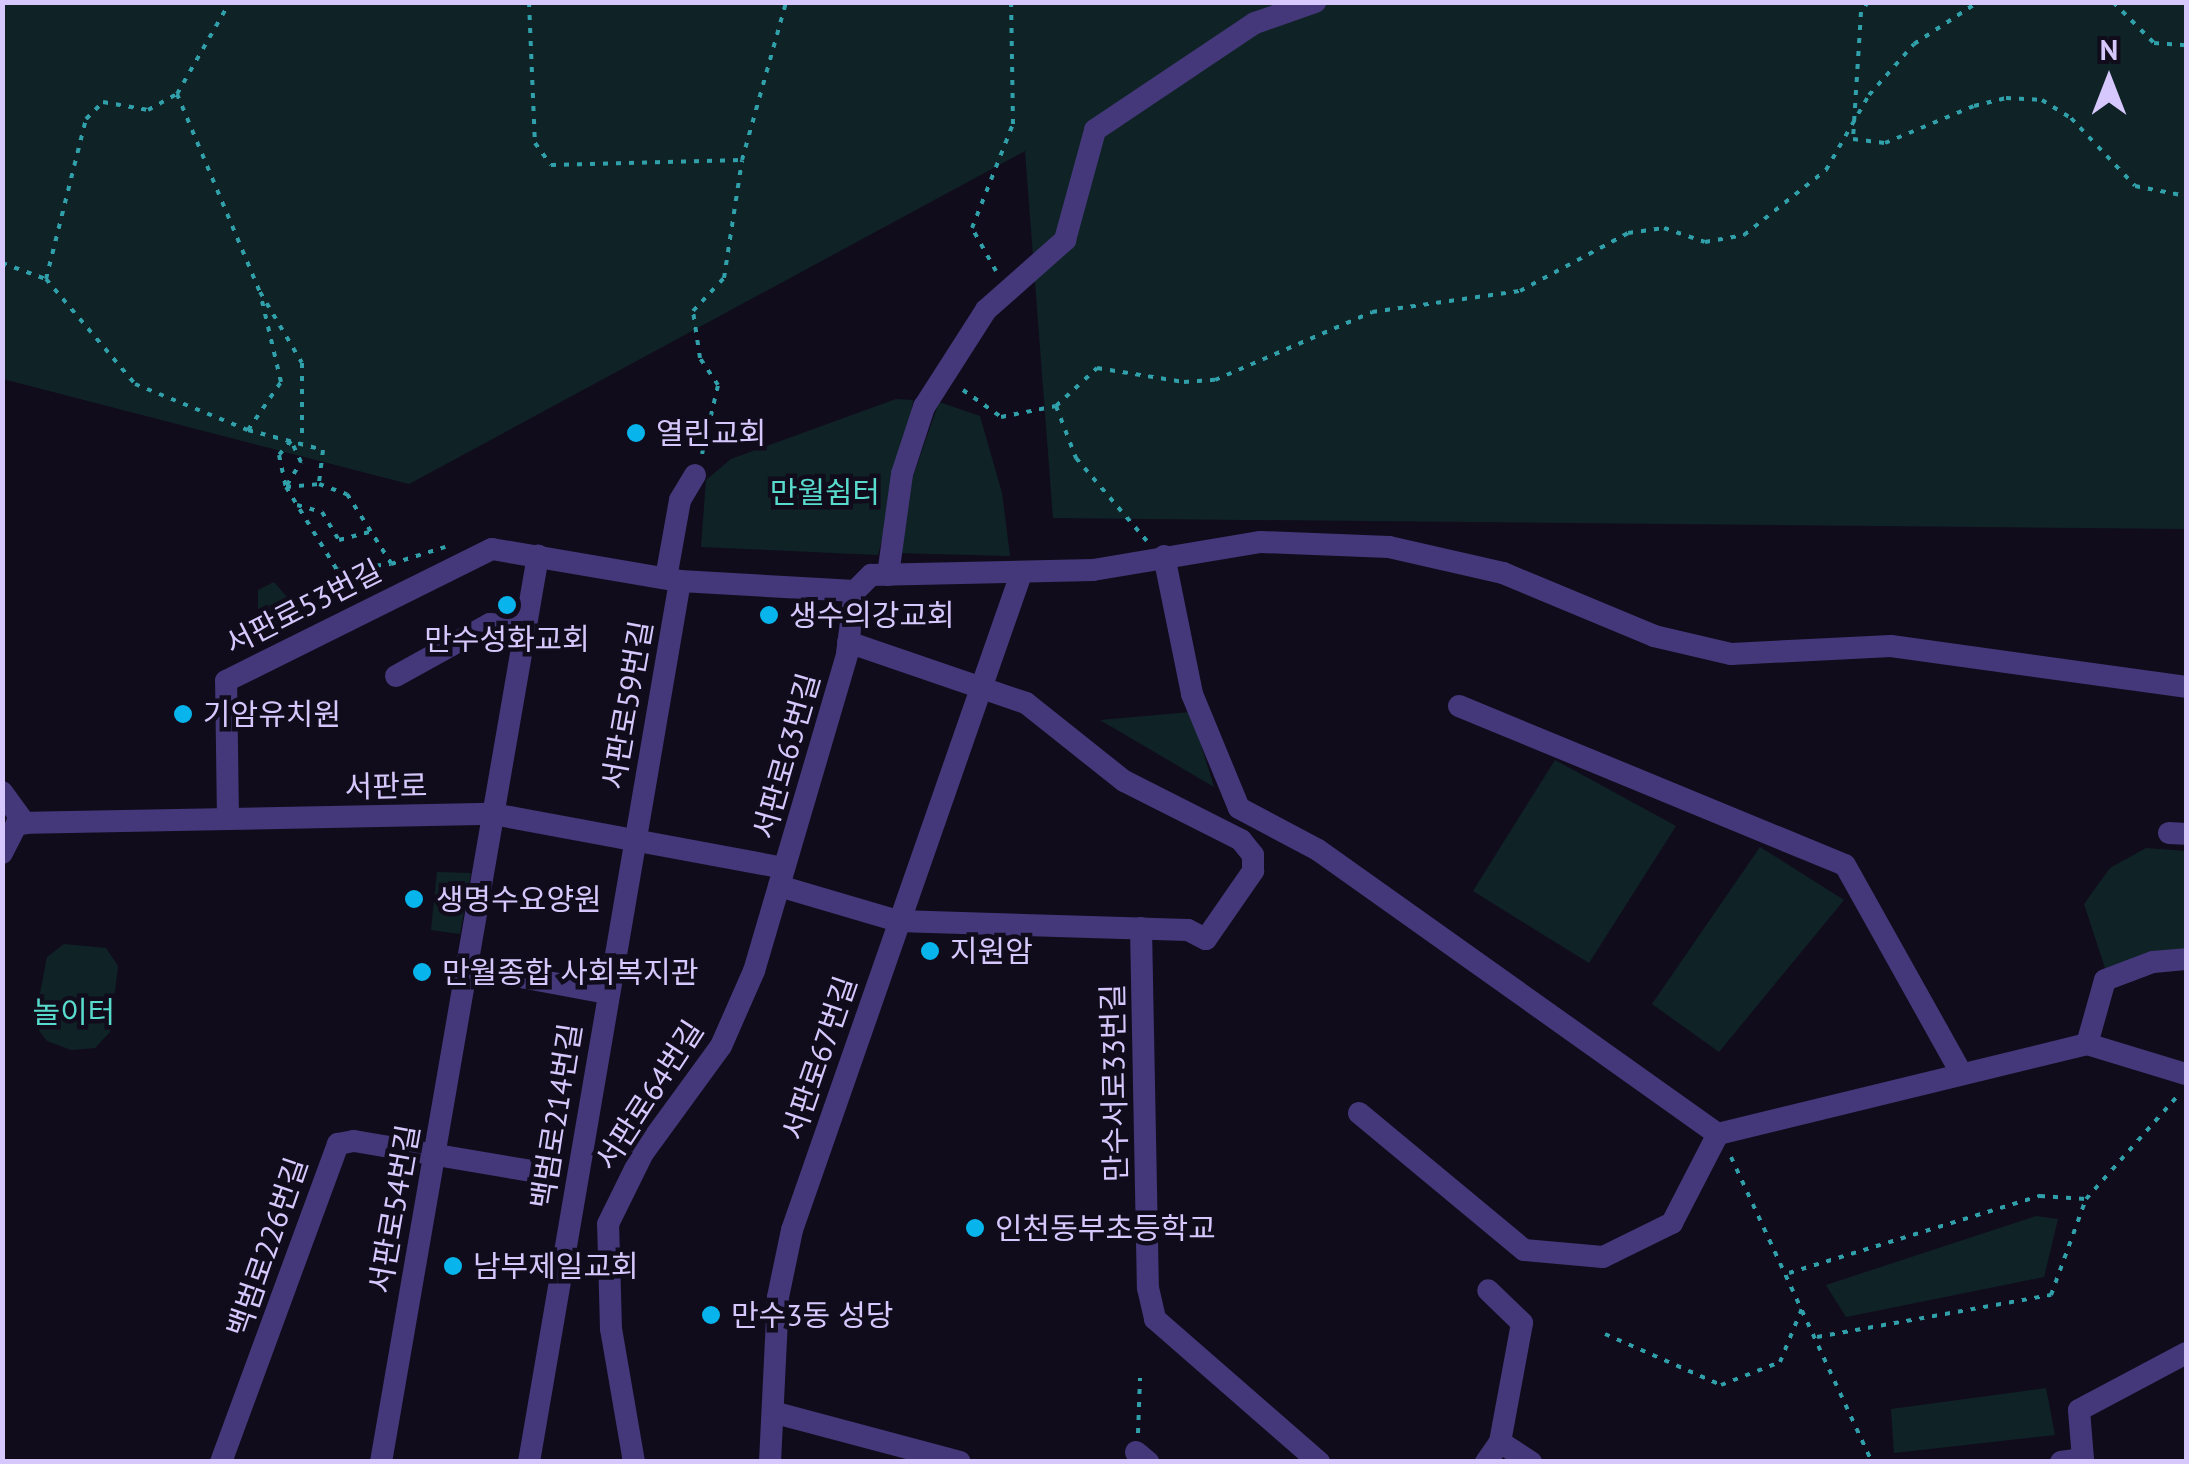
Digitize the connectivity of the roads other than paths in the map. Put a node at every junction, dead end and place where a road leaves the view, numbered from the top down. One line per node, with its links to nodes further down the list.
1 (1315, 2): 6 (street)
2 (695, 476): 7 (street)
3 (538, 556): 7 (street, 서판로53번길); 9 (street); 17 (street, 서판로53번길)
4 (1164, 556): 5 (street, 서판로53번길); 13 (street, 서판로53번길); 31 (street)
5 (1021, 574): 6 (street, 서판로53번길); 12 (street, 서판로67번길)
6 (888, 575): 8 (street, 서판로53번길)
7 (673, 580): 8 (street, 서판로53번길); 19 (street, 서판로59번길)
8 (854, 591): 10 (street, 서판로63번길)
9 (526, 628): 11 (street); 16 (street)
10 (848, 642): 12 (street, 서판로63번길); 21 (street, 서판로63번길)
11 (396, 676)
12 (984, 686): 22 (street, 서판로67번길); 23 (street, 서판로)
13 (2186, 687)
14 (1459, 706): 28 (street)
15 (2, 792): 18 (street)
16 (493, 814): 17 (street, 서판로); 19 (street, 서판로); 25 (street, 서판로54번길)
17 (228, 819): 18 (street, 서판로)
18 (25, 824): 20 (street)
19 (634, 840): 21 (street, 서판로); 26 (street, 백범로214번길)
20 (2, 853)
21 (782, 877): 22 (street, 서판로); 41 (street, 서판로64번길)
22 (898, 921): 23 (street, 서판로); 36 (street, 서판로67번길)
23 (1140, 928): 44 (street, 만수서로33번길)
24 (2186, 959): 27 (street)
25 (466, 967): 26 (street); 32 (street, 서판로54번길)
26 (607, 994): 40 (street, 백범로214번길)
27 (2086, 1044): 28 (street); 29 (street)
28 (1960, 1071): 31 (street)
29 (2186, 1074)
30 (1358, 1114): 31 (street)
31 (1718, 1134)
32 (434, 1154): 33 (street, 백범로226번길); 38 (street, 백범로226번길); 39 (street, 서판로54번길)
33 (538, 1172)
34 (1488, 1290): 37 (street)
35 (2186, 1352): 46 (street)
36 (776, 1413): 42 (street, 서판로67번길); 43 (street)
37 (1494, 1452): 45 (street)
38 (221, 1462)
39 (380, 1462)
40 (528, 1462)
41 (634, 1462)
42 (770, 1462)
43 (960, 1462)
44 (1319, 1462)
45 (1531, 1462)
46 (2061, 1462)

